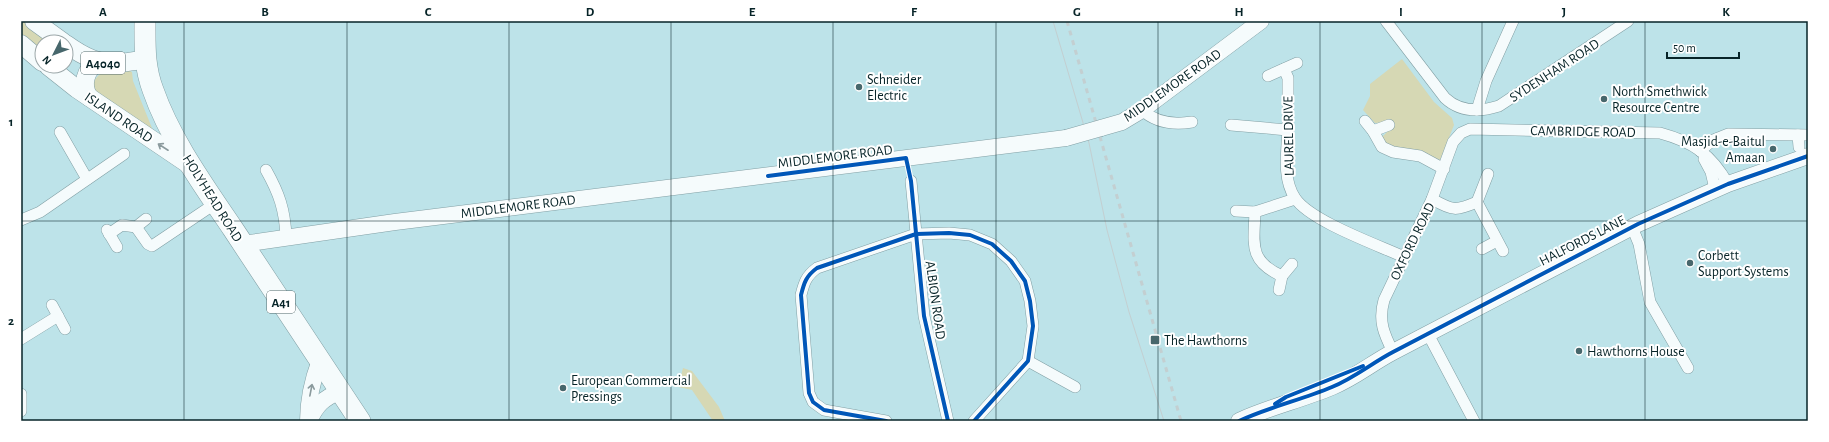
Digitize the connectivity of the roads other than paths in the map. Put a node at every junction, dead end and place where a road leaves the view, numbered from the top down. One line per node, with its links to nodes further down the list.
1 (34, 21): 7 (main road, A4040)
2 (145, 21): 11 (highway, HOLYHEAD ROAD / A41)
3 (1261, 21): 18 (street, MIDDLEMORE ROAD)
4 (1514, 21): 19 (street)
5 (1628, 21): 19 (street, SYDENHAM ROAD)
6 (1388, 22): 19 (street)
7 (52, 34)
8 (21, 44): 10 (main road, ISLAND ROAD / A4040)
9 (74, 49): 12 (main road, A4040)
10 (34, 55)
11 (144, 60): 12 (main road, A4040); 32 (highway, HOLYHEAD ROAD / A41)
12 (98, 62): 17 (main road)
13 (1297, 63): 14 (street)
14 (1284, 69): 16 (street); 24 (street, LAUREL DRIVE)
15 (58, 74): 17 (main road, ISLAND ROAD / A4040)
16 (1268, 76)
17 (89, 97): 32 (main road, ISLAND ROAD / A4040, one-way to 17)
18 (1142, 110): 21 (street); 50 (street, MIDDLEMORE ROAD, bridge)
19 (1477, 110)
20 (1365, 121): 25 (street)
21 (1192, 122)
22 (1231, 125): 24 (street)
23 (1389, 125): 25 (street)
24 (1288, 130): 39 (street, LAUREL DRIVE)
25 (1373, 131): 33 (street)
26 (60, 132): 36 (street)
27 (1461, 133): 29 (street, CAMBRIDGE ROAD); 33 (street, OXFORD ROAD)
28 (1803, 135): 29 (street); 30 (street)
29 (1700, 151): 38 (street, CAMBRIDGE ROAD)
30 (1804, 151): 38 (street, HALFORDS LANE)
31 (124, 154): 36 (street)
32 (192, 166): 42 (highway, HOLYHEAD ROAD / A41)
33 (1444, 169): 40 (street, OXFORD ROAD)
34 (266, 170): 50 (street)
35 (1488, 174): 41 (street)
36 (87, 179): 46 (street)
37 (911, 181): 49 (street, ALBION ROAD)
38 (1721, 187): 48 (street, HALFORDS LANE)
39 (1295, 199): 44 (street); 56 (street)
40 (1432, 199): 41 (street); 56 (street, OXFORD ROAD)
41 (1477, 202): 51 (street)
42 (216, 203): 47 (street); 52 (highway, HOLYHEAD ROAD / A41)
43 (1236, 211): 44 (street)
44 (1255, 212): 58 (street)
45 (146, 219): 47 (street)
46 (21, 220)
47 (136, 227): 53 (street)
48 (1632, 227): 63 (street, HALFORDS LANE); 68 (street)
49 (916, 234): 67 (street); 73 (street); 77 (street, ALBION ROAD)
50 (286, 237): 52 (street, MIDDLEMORE ROAD)
51 (1497, 241): 54 (street); 55 (street)
52 (243, 244): 66 (highway, HOLYHEAD ROAD / A41)
53 (118, 247)
54 (1482, 249)
55 (1503, 251)
56 (1404, 256): 65 (street, OXFORD ROAD)
57 (1292, 264): 58 (street)
58 (1282, 276): 59 (street)
59 (1279, 290)
60 (52, 305): 61 (street)
61 (58, 316): 62 (street); 64 (street)
62 (65, 329)
63 (1428, 334): 65 (street, HALFORDS LANE); 80 (street)
64 (21, 338)
65 (1393, 352): 79 (street, HALFORDS LANE)
66 (320, 360): 70 (highway, A41); 74 (street, one-way to 66)
67 (1028, 361): 69 (street); 78 (street)
68 (1688, 368)
69 (1075, 387)
70 (340, 391): 74 (street); 75 (highway, A41)
71 (21, 394): 72 (street)
72 (21, 411)
73 (851, 418): 76 (street)
74 (308, 421)
75 (360, 421)
76 (886, 421)
77 (948, 421)
78 (974, 421)
79 (1239, 421)
80 (1474, 421)

